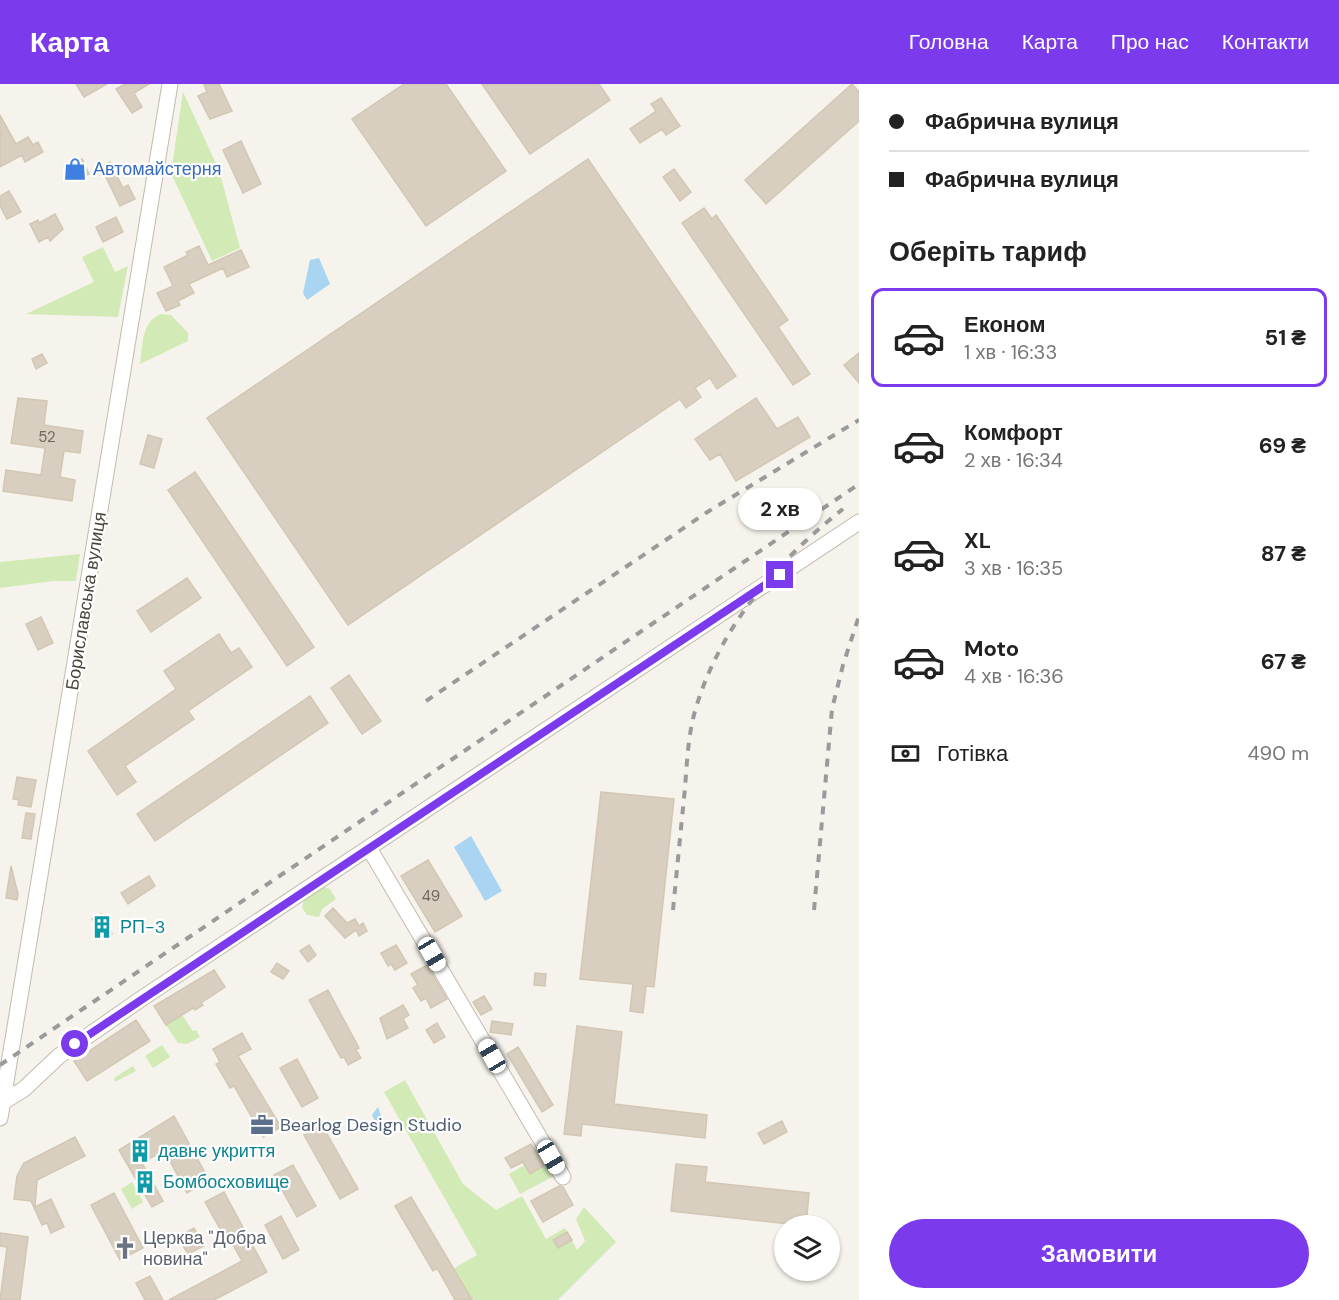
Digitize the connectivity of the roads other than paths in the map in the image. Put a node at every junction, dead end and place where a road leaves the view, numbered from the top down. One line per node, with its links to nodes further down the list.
1 (170, 84): 4 (street, Бориславська вулиця)
2 (859, 522): 3 (street)
3 (369, 848): 4 (street); 6 (street)
4 (3, 1102): 5 (street, Бориславська вулиця)
5 (0, 1118)
6 (563, 1177)

